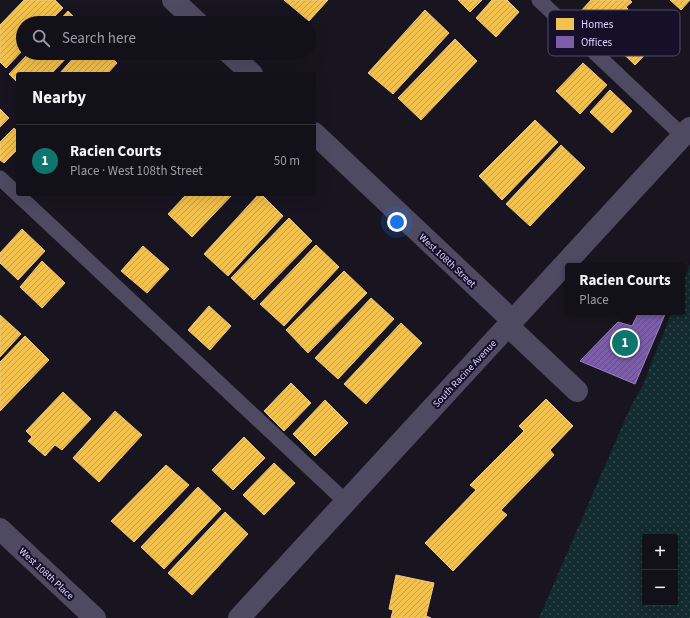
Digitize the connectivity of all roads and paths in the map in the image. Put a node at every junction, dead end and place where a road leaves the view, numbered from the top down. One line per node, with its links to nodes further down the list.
1 (173, 0): 4 (street)
2 (539, 0): 3 (lane)
3 (550, 10)
4 (190, 16)
5 (602, 56): 8 (lane)
6 (237, 60): 7 (street)
7 (250, 72)
8 (687, 132): 13 (street, South Racine Avenue)
9 (316, 135): 15 (street, West 108th Street)
10 (0, 178): 11 (lane)
11 (16, 193)
12 (19, 196): 17 (lane)
13 (566, 263)
14 (565, 264): 15 (street, South Racine Avenue)
15 (510, 323): 16 (street, West 108th Street); 17 (street, South Racine Avenue)
16 (577, 390)
17 (346, 502): 20 (street, South Racine Avenue)
18 (0, 529): 19 (street, West 108th Place)
19 (95, 618)
20 (239, 618)

